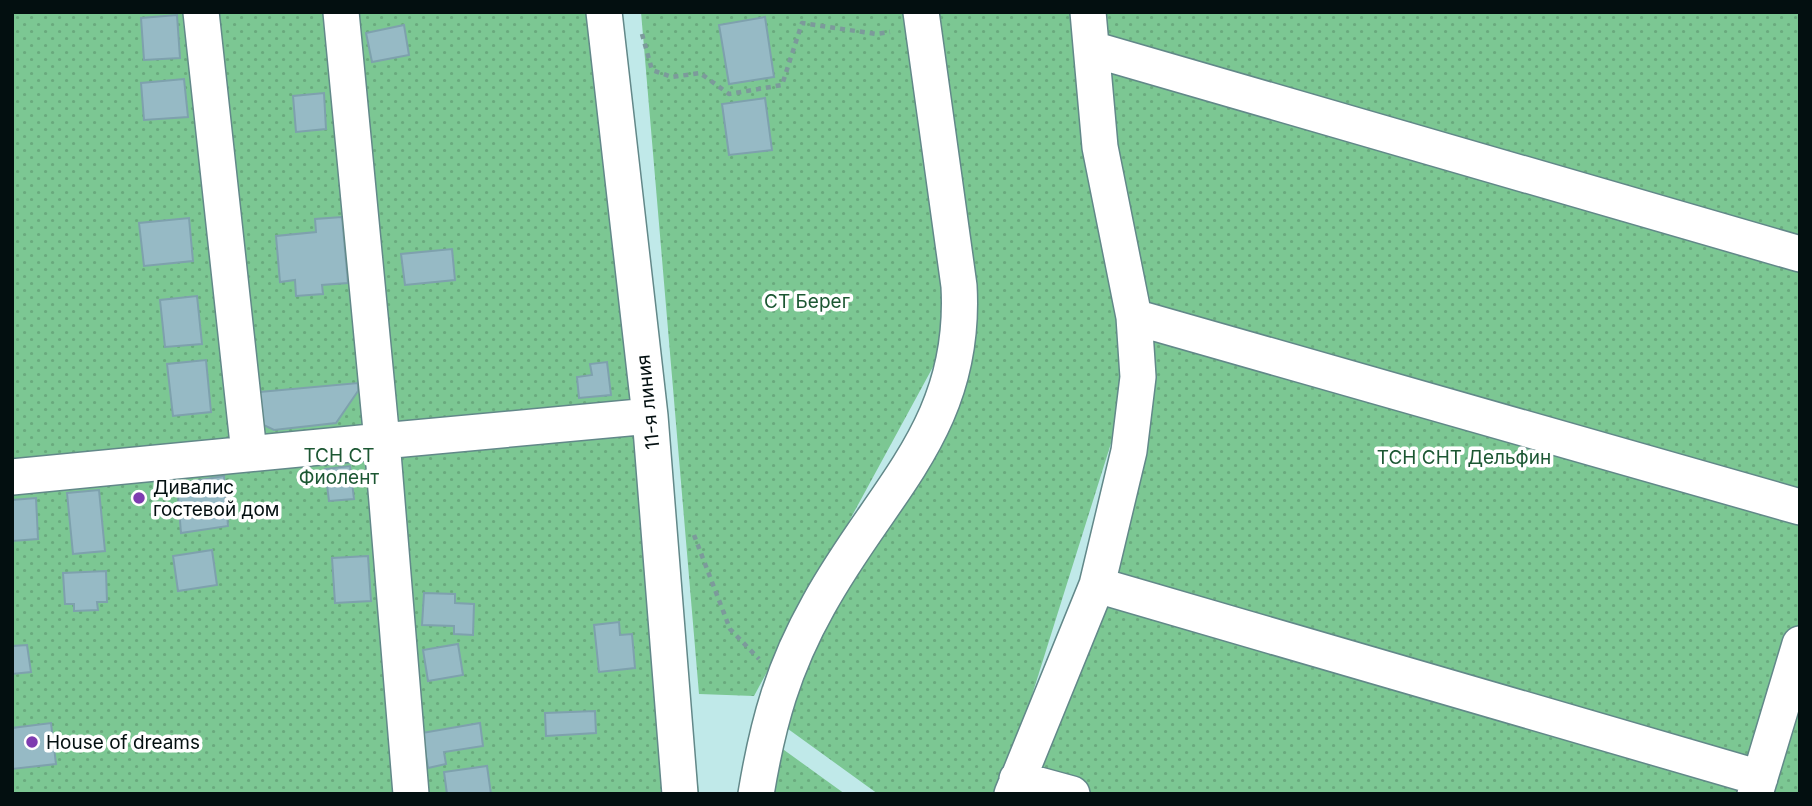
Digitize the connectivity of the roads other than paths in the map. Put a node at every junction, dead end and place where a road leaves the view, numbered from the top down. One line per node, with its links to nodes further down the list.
1 (201, 12): 11 (street)
2 (341, 12): 10 (street)
3 (604, 12): 9 (street, 11-я линия)
4 (1088, 12): 6 (street)
5 (922, 20): 20 (street)
6 (1092, 49): 7 (street); 8 (street)
7 (1800, 254)
8 (1134, 317): 13 (street); 14 (street)
9 (650, 416): 10 (street); 19 (street, 11-я линия)
10 (382, 441): 11 (street); 18 (street)
11 (249, 453): 12 (street)
12 (12, 477)
13 (1800, 507)
14 (1097, 585): 16 (street); 17 (street)
15 (1800, 644): 17 (street)
16 (1014, 786): 21 (street)
17 (1757, 786)
18 (411, 794)
19 (680, 794)
20 (756, 794)
21 (1072, 794)

